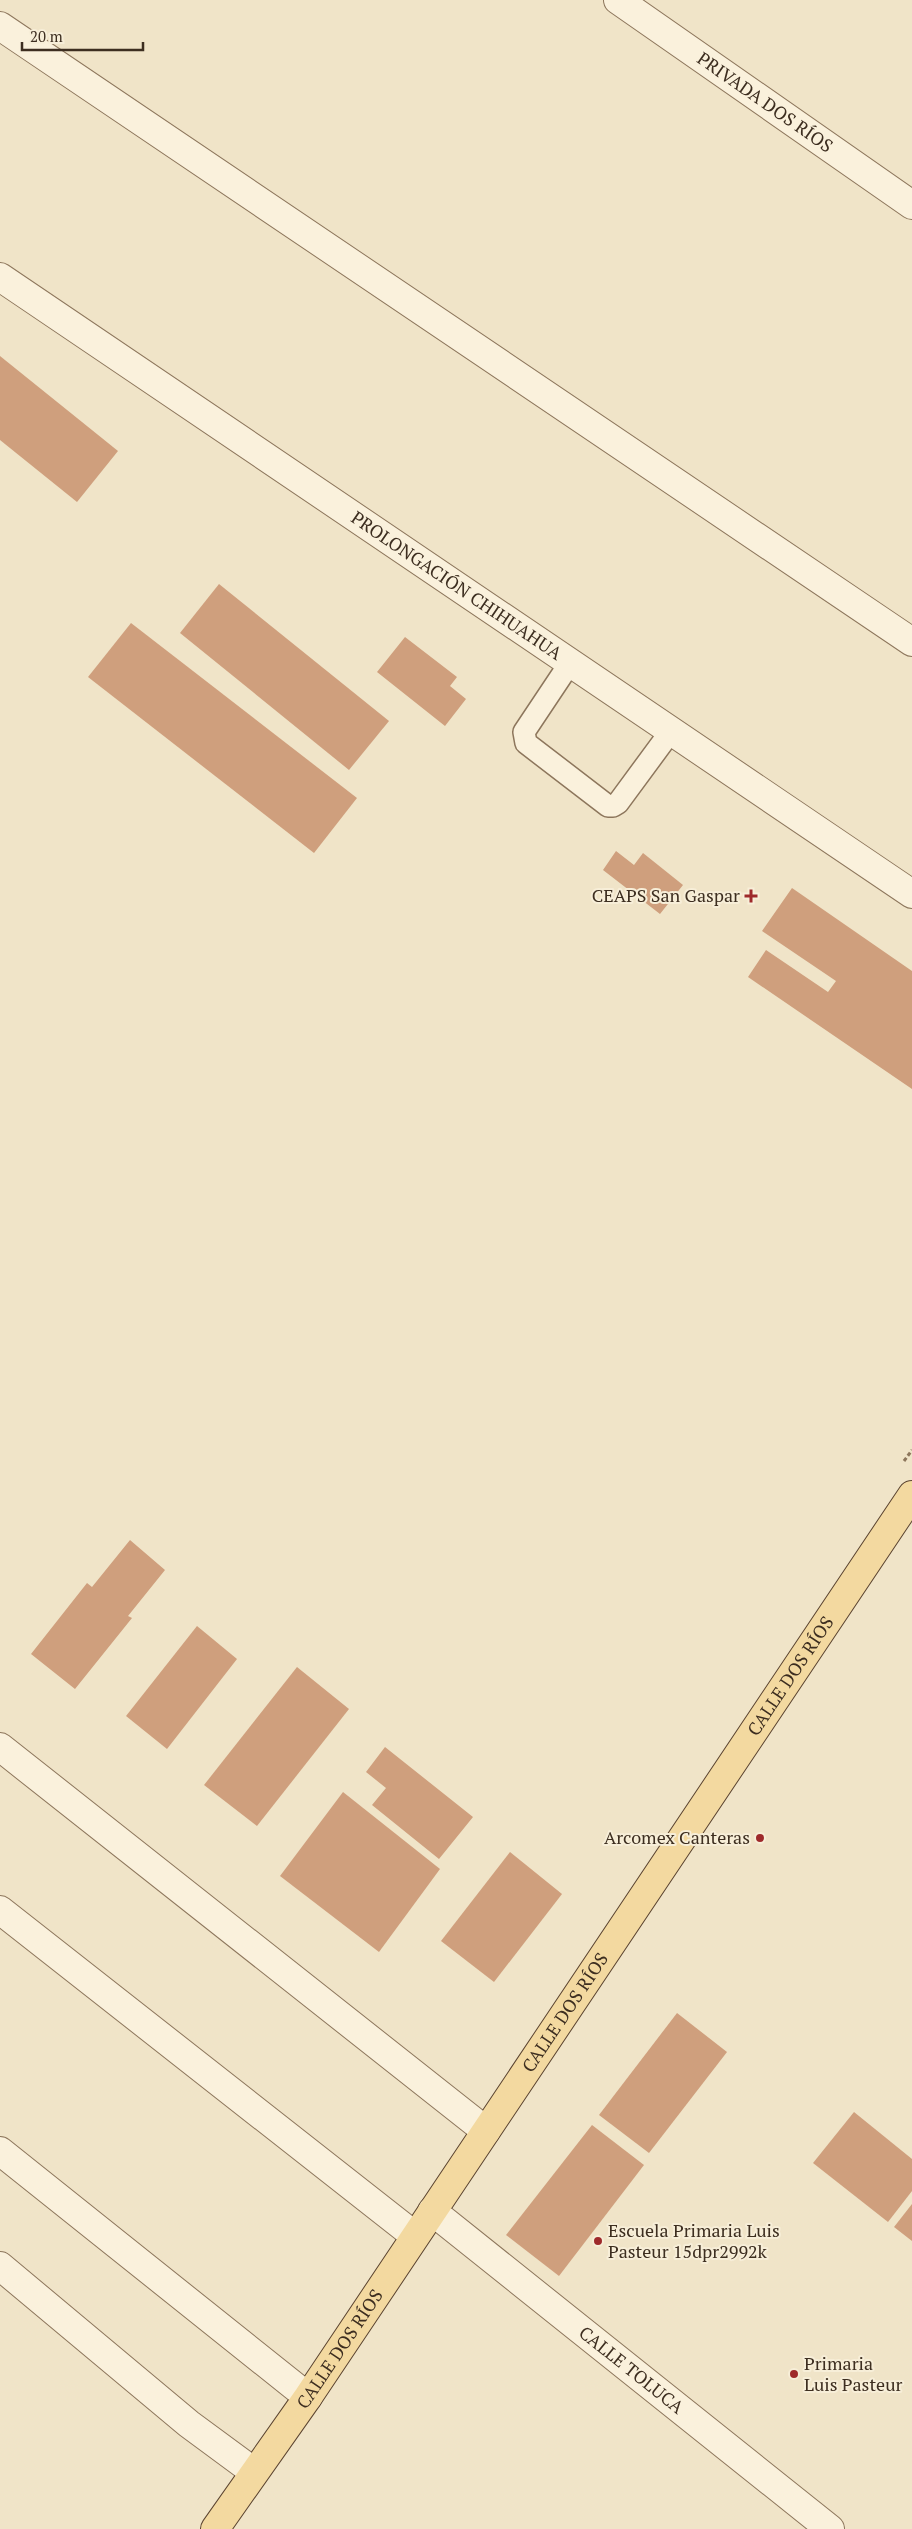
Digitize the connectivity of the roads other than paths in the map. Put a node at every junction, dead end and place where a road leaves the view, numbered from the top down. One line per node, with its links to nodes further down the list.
1 (618, 0): 3 (street, PRIVADA DOS RÍOS)
2 (0, 26): 5 (street)
3 (912, 205)
4 (0, 277): 6 (street, PROLONGACIÓN CHIHUAHUA)
5 (912, 642)
6 (570, 663): 7 (street, PROLONGACIÓN CHIHUAHUA); 7 (lane)
7 (671, 731): 8 (street, PROLONGACIÓN CHIHUAHUA)
8 (912, 894)
9 (912, 1495): 12 (main road, CALLE DOS RÍOS)
10 (0, 1747): 12 (street)
11 (0, 1910): 15 (street)
12 (486, 2131): 14 (main road, CALLE DOS RÍOS)
13 (0, 2151): 17 (street)
14 (432, 2211): 15 (main road, CALLE DOS RÍOS); 20 (street, CALLE TOLUCA)
15 (415, 2236): 17 (main road, CALLE DOS RÍOS)
16 (0, 2266): 18 (street)
17 (308, 2397): 18 (main road, CALLE DOS RÍOS)
18 (254, 2472): 19 (main road, CALLE DOS RÍOS)
19 (215, 2529)
20 (830, 2529)

